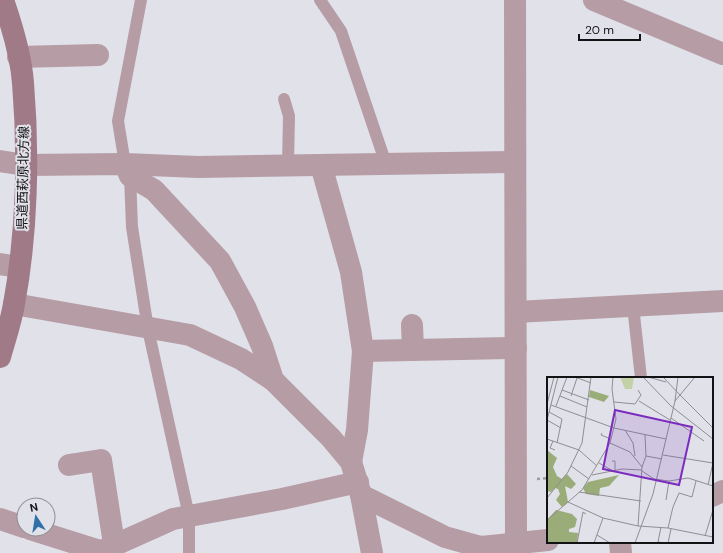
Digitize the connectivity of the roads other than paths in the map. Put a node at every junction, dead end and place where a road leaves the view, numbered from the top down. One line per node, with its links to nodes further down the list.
1 (3, 0): 8 (main road, 県道西萩原北方線)
2 (141, 0): 16 (lane)
3 (320, 0): 12 (lane)
4 (515, 0): 11 (street)
5 (594, 0): 6 (street)
6 (723, 54)
7 (98, 55): 8 (street)
8 (18, 57): 13 (main road, 県道西萩原北方線)
9 (284, 99): 15 (lane)
10 (0, 161): 13 (street)
11 (516, 162): 12 (street); 21 (street)
12 (386, 164): 14 (street)
13 (25, 165): 16 (street); 17 (main road, 県道西萩原北方線)
14 (321, 165): 15 (street); 26 (street)
15 (288, 166): 16 (street)
16 (127, 170): 23 (lane); 29 (street)
17 (9, 265): 19 (main road, 県道西萩原北方線)
18 (723, 301): 20 (street)
19 (14, 304): 23 (street); 27 (main road, 県道西萩原北方線)
20 (633, 306): 21 (street); 28 (lane)
21 (516, 312): 24 (street)
22 (412, 325): 25 (street)
23 (148, 329): 29 (street); 34 (lane)
24 (516, 348): 25 (street); 41 (street)
25 (412, 350): 26 (street)
26 (363, 351): 31 (street)
27 (0, 357)
28 (641, 377)
29 (273, 380): 31 (street)
30 (69, 465): 40 (street)
31 (357, 480): 34 (street); 41 (street); 43 (street)
32 (723, 491): 33 (street)
33 (713, 496)
34 (189, 516): 40 (street); 42 (lane)
35 (0, 519): 36 (street)
36 (16, 524)
37 (56, 536): 40 (street)
38 (547, 540): 41 (street)
39 (620, 543): 44 (street)
40 (104, 550)
41 (510, 550)
42 (189, 553)
43 (372, 553)
44 (621, 553)

